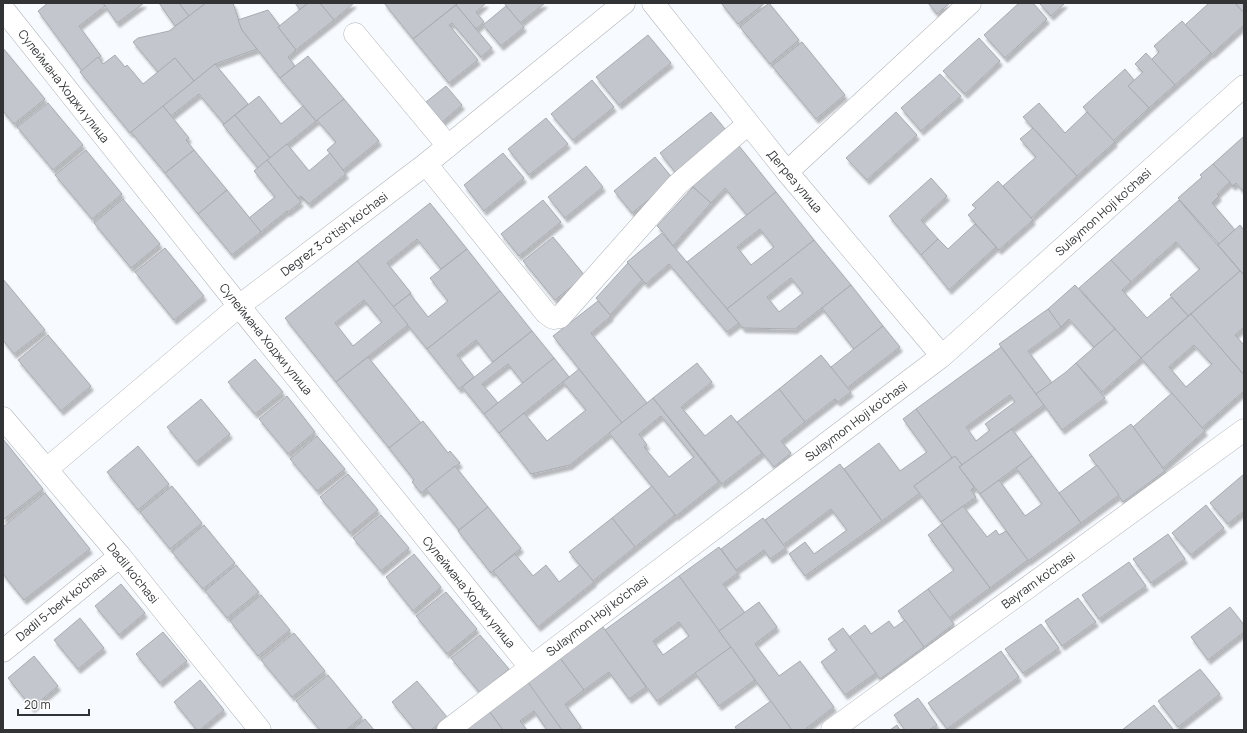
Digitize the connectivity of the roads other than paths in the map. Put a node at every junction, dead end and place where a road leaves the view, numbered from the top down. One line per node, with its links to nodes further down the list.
1 (624, 3): 8 (street, Degrez 3-o'tish ko'chasi)
2 (653, 3): 7 (street, Дегрез улица)
3 (970, 3): 10 (street)
4 (7, 8): 11 (street, Сулеймана Ходжи улица)
5 (355, 34): 8 (street)
6 (1244, 86): 12 (street, Sulaymon Hoji ko'chasi)
7 (748, 124): 9 (street); 10 (street, Дегрез улица)
8 (448, 146): 9 (street, Degrez 3-o'tish ko'chasi)
9 (426, 164): 11 (street, Degrez 3-o'tish ko'chasi)
10 (787, 172): 12 (street, Дегрез улица)
11 (239, 306): 15 (street, Degrez 3-o'tish ko'chasi); 18 (street, Сулеймана Ходжи улица)
12 (942, 356): 18 (street, Sulaymon Hoji ko'chasi)
13 (3, 418): 15 (street, Dadil ko'chasi)
14 (1243, 434): 21 (street, Bayram ko'chasi)
15 (47, 469): 16 (street, Dadil ko'chasi)
16 (120, 556): 17 (street, Dadil 5-berk ko'chasi); 19 (street, Dadil ko'chasi)
17 (3, 651)
18 (530, 667): 20 (street, Sulaymon Hoji ko'chasi)
19 (257, 729)
20 (448, 730)
21 (832, 730)

